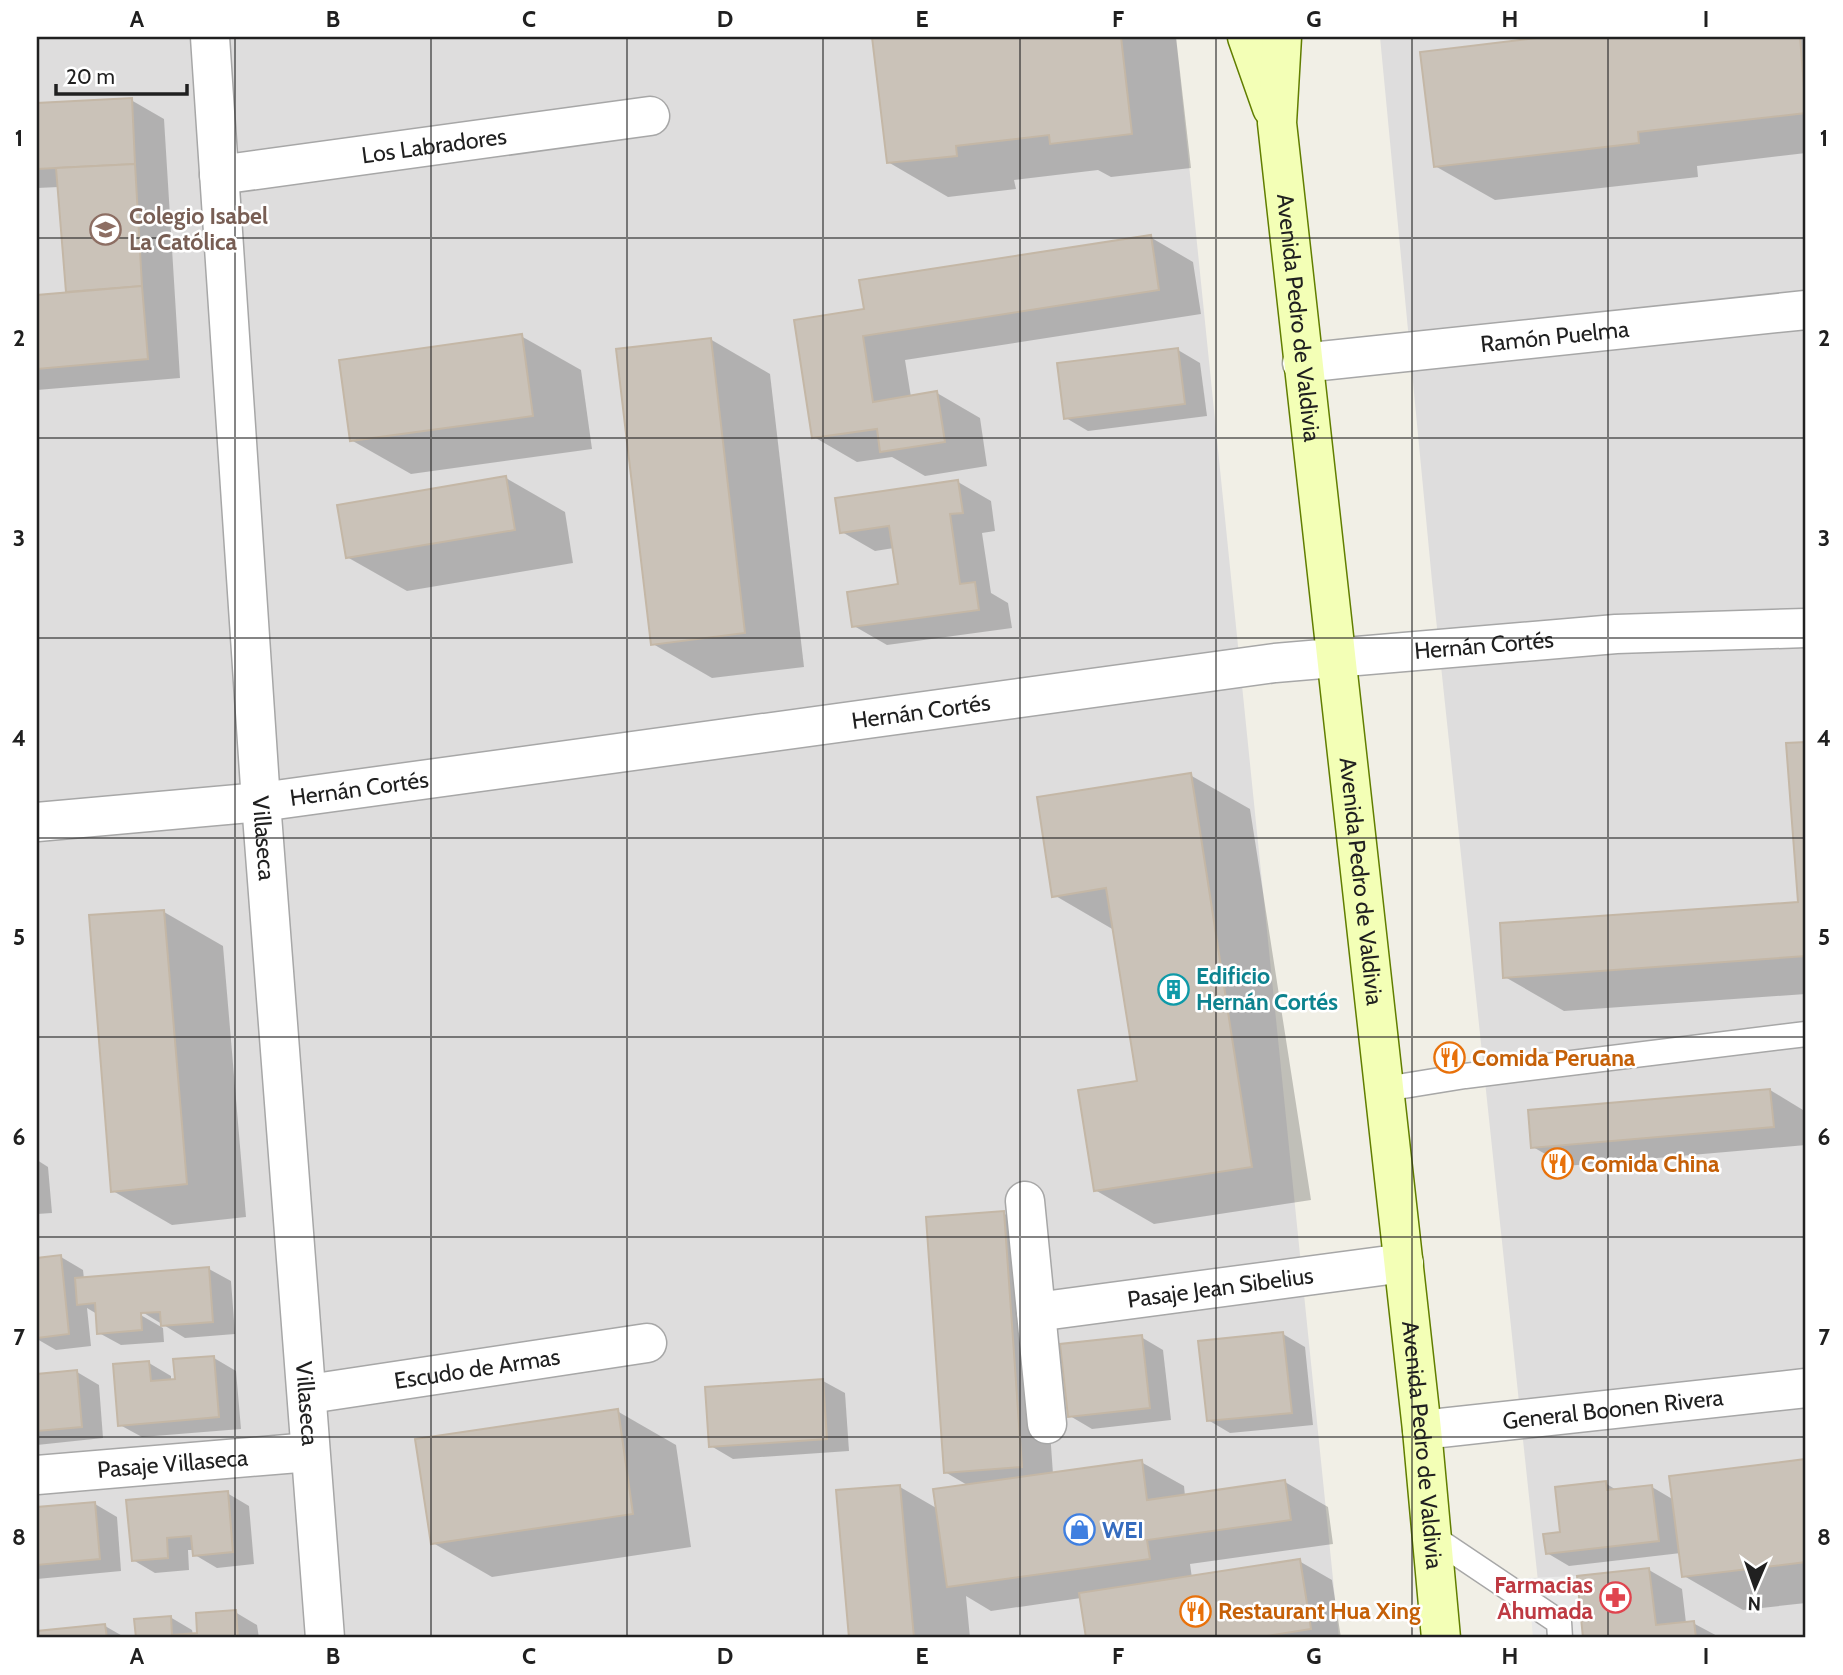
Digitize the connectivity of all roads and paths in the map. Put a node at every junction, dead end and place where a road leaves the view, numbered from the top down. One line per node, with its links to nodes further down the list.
1 (210, 37): 6 (street, Villaseca)
2 (1247, 37): 5 (main road, Avenida Pedro de Valdivia)
3 (1282, 37): 5 (main road, Avenida Pedro de Valdivia)
4 (650, 116): 6 (street, Los Labradores)
5 (1277, 123): 8 (main road, Avenida Pedro de Valdivia)
6 (219, 175): 11 (street, Villaseca)
7 (1806, 310): 8 (street, Ramón Puelma)
8 (1302, 363): 10 (main road, Avenida Pedro de Valdivia)
9 (1806, 628): 10 (street, Hernán Cortés)
10 (1334, 658): 11 (street, Hernán Cortés); 14 (main road, Avenida Pedro de Valdivia)
11 (261, 802): 12 (street, Hernán Cortés); 20 (street, Villaseca)
12 (37, 822)
13 (1806, 1034): 14 (lane)
14 (1385, 1089): 16 (main road, Avenida Pedro de Valdivia)
15 (1025, 1200): 17 (street)
16 (1404, 1263): 17 (street, Pasaje Jean Sibelius); 22 (main road, Avenida Pedro de Valdivia)
17 (1036, 1312): 21 (street)
18 (647, 1343): 20 (street, Escudo de Armas)
19 (1806, 1388): 22 (street, General Boonen Rivera)
20 (309, 1394): 23 (street, Villaseca)
21 (1047, 1424)
22 (1422, 1430): 25 (main road, Avenida Pedro de Valdivia)
23 (310, 1452): 24 (street, Pasaje Villaseca); 26 (street, Villaseca)
24 (37, 1475)
25 (1431, 1536): 27 (main road, Avenida Pedro de Valdivia); 28 (lane)
26 (325, 1638)
27 (1441, 1638)
28 (1560, 1638)

